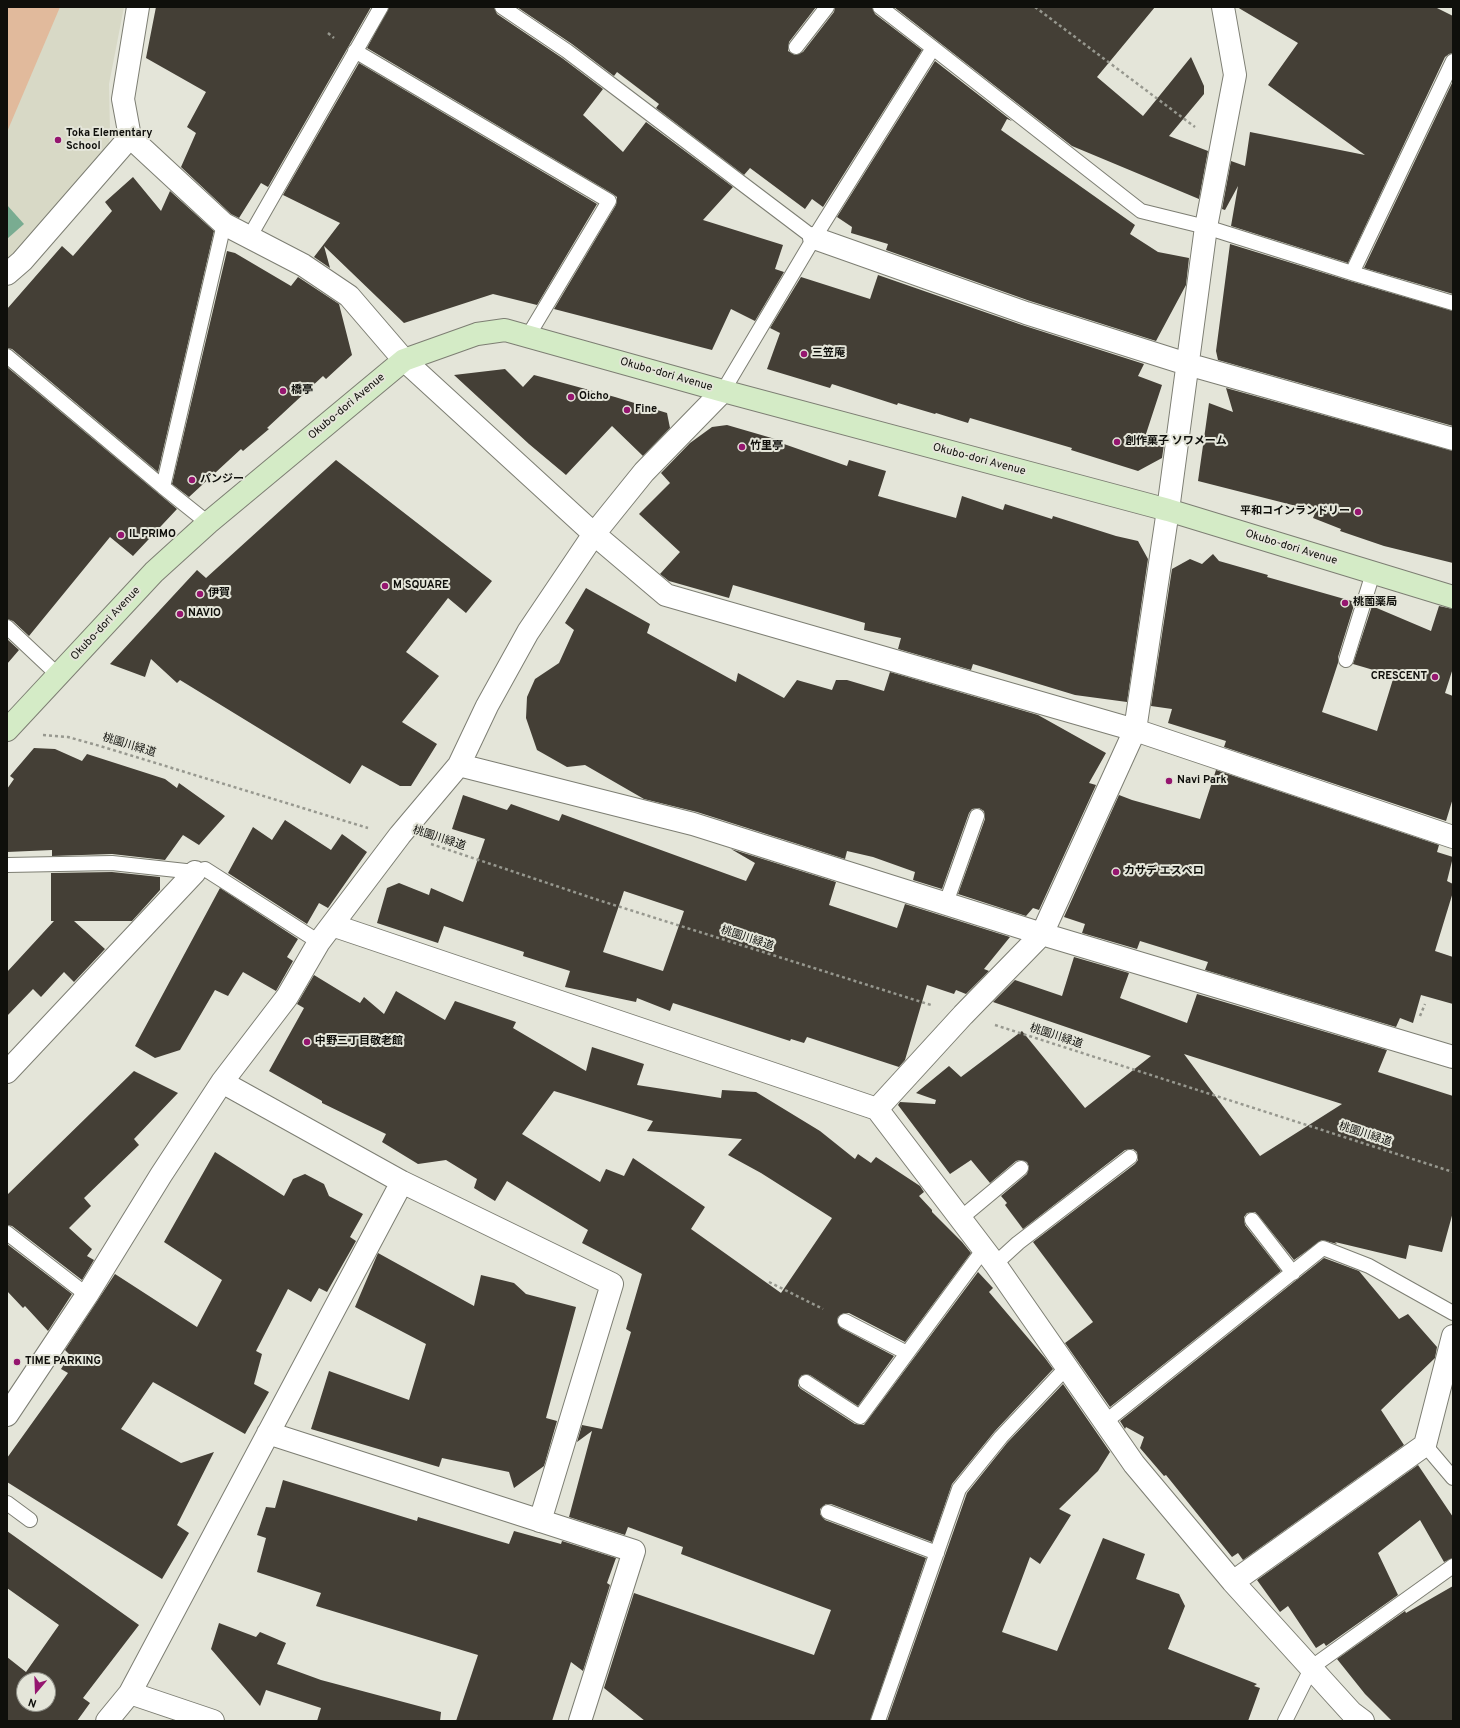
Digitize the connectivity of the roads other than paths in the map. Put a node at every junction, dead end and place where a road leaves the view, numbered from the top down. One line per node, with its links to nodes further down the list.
1 (138, 7): 11 (street)
2 (380, 7): 9 (lane)
3 (502, 7): 15 (lane)
4 (827, 7): 7 (lane)
5 (880, 7): 8 (lane)
6 (1224, 7): 13 (street)
7 (796, 46)
8 (933, 48): 13 (lane); 15 (lane)
9 (355, 51): 14 (lane); 19 (lane)
10 (1453, 61): 16 (lane)
11 (130, 137): 12 (street); 17 (street)
12 (224, 224): 14 (street); 25 (lane)
13 (1206, 227): 16 (lane); 22 (street)
14 (250, 236): 21 (street)
15 (814, 238): 22 (street); 23 (lane)
16 (1352, 273): 18 (lane)
17 (7, 274)
18 (1453, 303)
19 (528, 336): 21 (main road, Okubo-dori Avenue); 23 (main road, Okubo-dori Avenue)
20 (7, 356): 25 (lane)
21 (404, 360): 27 (main road, Okubo-dori Avenue); 28 (street)
22 (1187, 364): 24 (street); 26 (street)
23 (723, 391): 26 (main road, Okubo-dori Avenue); 28 (street)
24 (1453, 438)
25 (162, 487): 27 (lane)
26 (1168, 510): 29 (main road, Okubo-dori Avenue); 35 (street)
27 (208, 523): 33 (main road, Okubo-dori Avenue)
28 (594, 534): 35 (street); 36 (street)
29 (1373, 573): 30 (main road, Okubo-dori Avenue); 32 (lane)
30 (1453, 597)
31 (7, 627): 33 (lane)
32 (1346, 660)
33 (58, 675): 34 (main road, Okubo-dori Avenue)
34 (7, 730)
35 (1135, 730): 38 (street); 43 (street)
36 (459, 765): 41 (street); 42 (street)
37 (977, 816): 41 (lane)
38 (1453, 837)
39 (7, 865): 40 (lane)
40 (195, 872): 44 (lane); 46 (street)
41 (946, 903): 43 (street)
42 (332, 925): 44 (street); 48 (street)
43 (1042, 934): 45 (street); 48 (street)
44 (319, 942): 47 (street)
45 (1453, 1058)
46 (7, 1072)
47 (222, 1082): 51 (street); 57 (street)
48 (877, 1109): 52 (street)
49 (1130, 1157): 55 (lane)
50 (1021, 1168): 52 (lane)
51 (402, 1182): 66 (street); 72 (street)
52 (961, 1218): 55 (street)
53 (1252, 1220): 56 (lane)
54 (7, 1233): 57 (lane)
55 (989, 1257): 61 (lane); 62 (street)
56 (1292, 1273): 58 (lane); 65 (lane)
57 (87, 1295): 64 (street)
58 (1453, 1313)
59 (845, 1320): 61 (lane)
60 (1453, 1336): 67 (street)
61 (907, 1352): 63 (lane)
62 (1066, 1368): 65 (street); 73 (lane)
63 (806, 1382)
64 (7, 1415)
65 (1105, 1422): 75 (street)
66 (268, 1433): 72 (street); 77 (street)
67 (1425, 1445): 68 (lane); 75 (street)
68 (1453, 1478)
69 (7, 1503): 71 (lane)
70 (828, 1512): 73 (lane)
71 (30, 1520)
72 (540, 1521): 81 (street)
73 (937, 1553): 82 (lane)
74 (1453, 1566): 76 (lane)
75 (1233, 1582): 76 (street)
76 (1312, 1667): 78 (street); 83 (lane)
77 (130, 1694): 79 (street); 80 (street)
78 (1354, 1718)
79 (107, 1721)
80 (213, 1721)
81 (580, 1721)
82 (878, 1721)
83 (1285, 1721)

